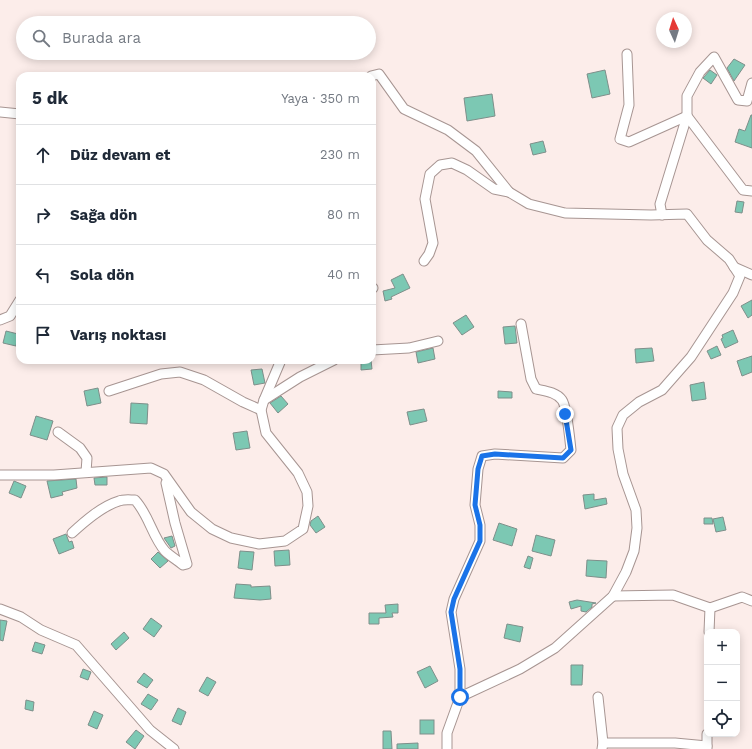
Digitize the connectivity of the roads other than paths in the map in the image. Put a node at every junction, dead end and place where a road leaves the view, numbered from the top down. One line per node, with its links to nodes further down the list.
1 (627, 54): 6 (street)
2 (376, 75): 8 (street)
3 (752, 83): 6 (street)
4 (0, 112): 5 (street)
5 (16, 114)
6 (687, 116): 7 (street); 9 (street)
7 (752, 191)
8 (509, 192): 9 (street); 10 (street)
9 (662, 215): 11 (street)
10 (424, 261)
11 (734, 267): 12 (street); 28 (street)
12 (752, 275)
13 (16, 304): 14 (street)
14 (0, 320)
15 (521, 324): 33 (street)
16 (438, 341): 17 (street)
17 (376, 350)
18 (279, 364): 21 (street)
19 (326, 364): 21 (street)
20 (109, 391): 22 (street)
21 (264, 400): 22 (street)
22 (261, 410): 25 (street)
23 (58, 432): 24 (street)
24 (86, 472): 25 (street); 26 (street)
25 (164, 474): 27 (street)
26 (0, 475)
27 (72, 533)
28 (613, 596): 30 (street); 33 (street)
29 (752, 601): 30 (street)
30 (710, 608): 32 (street)
31 (0, 609): 37 (street)
32 (709, 629)
33 (460, 697): 38 (street)
34 (598, 697): 35 (street)
35 (603, 746): 36 (street)
36 (707, 747)
37 (174, 749)
38 (447, 749)

